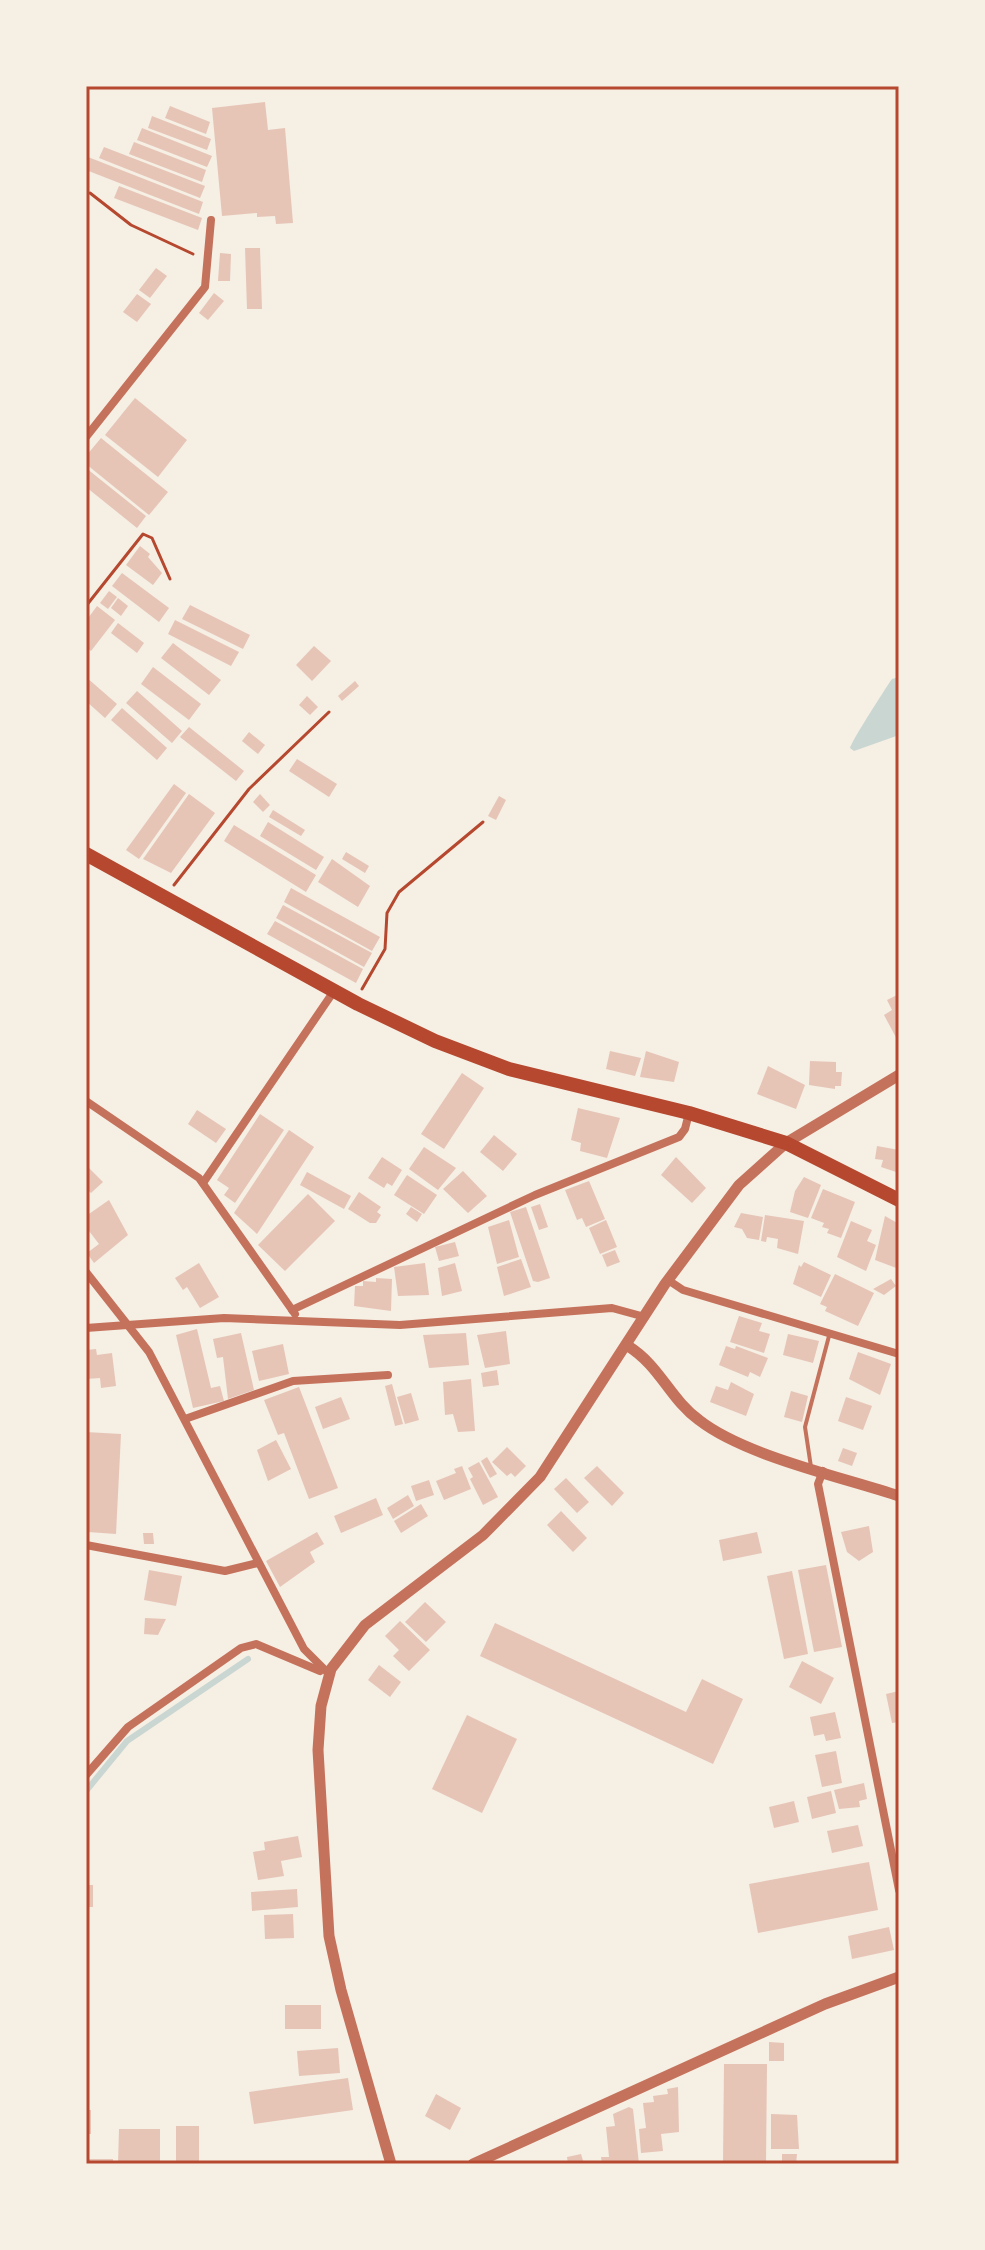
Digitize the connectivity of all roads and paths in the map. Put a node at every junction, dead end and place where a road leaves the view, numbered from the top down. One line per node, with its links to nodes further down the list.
1 (90, 193): 3 (path)
2 (211, 220): 3 (street)
3 (209, 260): 4 (street)
4 (86, 437)
5 (170, 579): 6 (path)
6 (86, 606)
7 (329, 712): 10 (path)
8 (483, 822): 12 (path)
9 (86, 854): 10 (main road)
10 (164, 898): 11 (main road)
11 (334, 991): 12 (main road); 17 (street)
12 (354, 1001): 15 (main road)
13 (899, 1075): 16 (street)
14 (86, 1101): 17 (street)
15 (689, 1113): 16 (main road); 21 (street)
16 (786, 1143): 18 (main road); 20 (street)
17 (203, 1183): 21 (street)
18 (899, 1200)
19 (86, 1272): 24 (street)
20 (668, 1280): 22 (street); 26 (street)
21 (292, 1310): 23 (street)
22 (645, 1317): 23 (street); 27 (street)
23 (300, 1321): 24 (street)
24 (129, 1325): 25 (street); 30 (street)
25 (86, 1328)
26 (829, 1333): 28 (street); 31 (lane)
27 (628, 1346): 31 (street); 35 (street)
28 (899, 1354)
29 (388, 1375): 30 (street)
30 (185, 1419): 34 (street)
31 (817, 1469): 32 (street); 37 (street)
32 (899, 1496)
33 (86, 1545): 34 (street)
34 (258, 1563): 35 (street)
35 (329, 1674): 36 (street); 39 (street)
36 (86, 1775)
37 (899, 1890)
38 (899, 1977): 40 (street)
39 (391, 2164)
40 (473, 2164)

